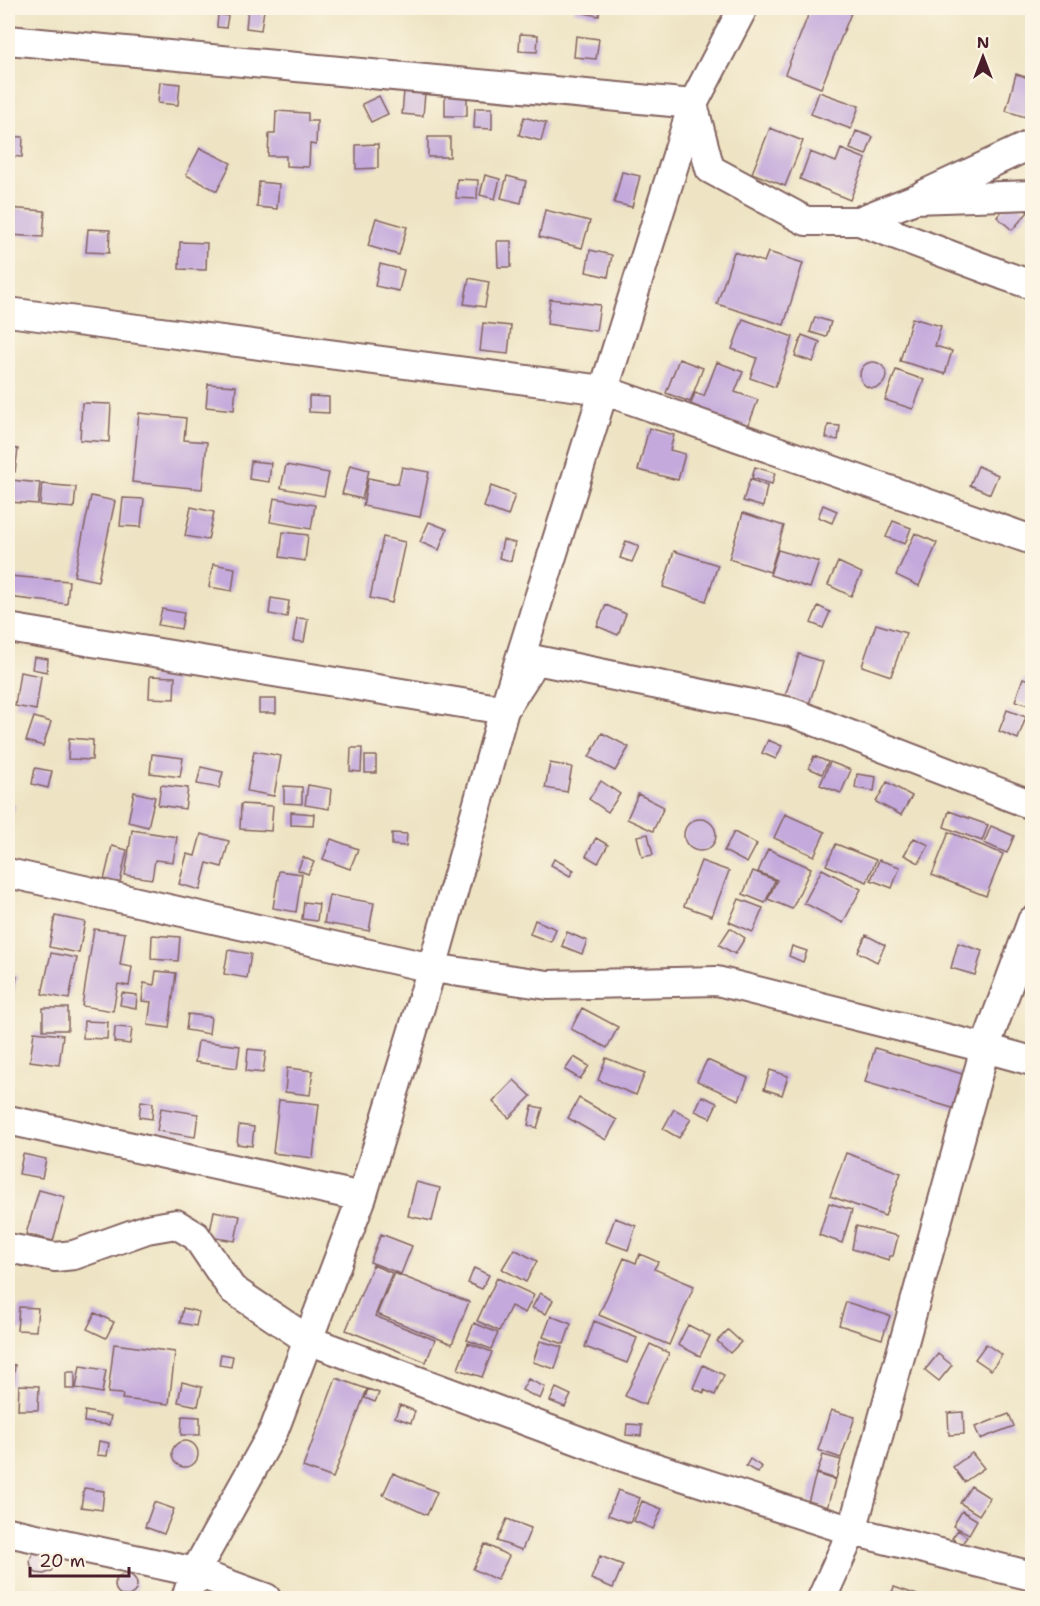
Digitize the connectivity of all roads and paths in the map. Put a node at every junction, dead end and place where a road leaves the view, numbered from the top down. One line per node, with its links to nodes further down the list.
1 (743, 8): 3 (street)
2 (8, 40): 3 (street)
3 (693, 104): 7 (street); 10 (street)
4 (1032, 144): 6 (street)
5 (1032, 195): 6 (street)
6 (915, 199): 7 (street)
7 (859, 221): 8 (street)
8 (1032, 285)
9 (8, 312): 10 (street)
10 (603, 390): 11 (street); 13 (street)
11 (1032, 540)
12 (8, 628): 13 (street)
13 (504, 710): 14 (street); 17 (street)
14 (1032, 805)
15 (8, 873): 17 (street)
16 (1032, 921): 18 (street)
17 (432, 968): 18 (street); 21 (street)
18 (985, 1048): 19 (street); 24 (street)
19 (1032, 1061)
20 (8, 1120): 21 (street)
21 (362, 1197): 23 (street)
22 (8, 1248): 23 (street)
23 (308, 1340): 24 (street); 26 (street)
24 (852, 1531): 27 (street); 30 (street)
25 (8, 1532): 26 (street)
26 (195, 1572): 28 (street); 29 (street)
27 (1032, 1576)
28 (186, 1599)
29 (266, 1599)
30 (822, 1599)

